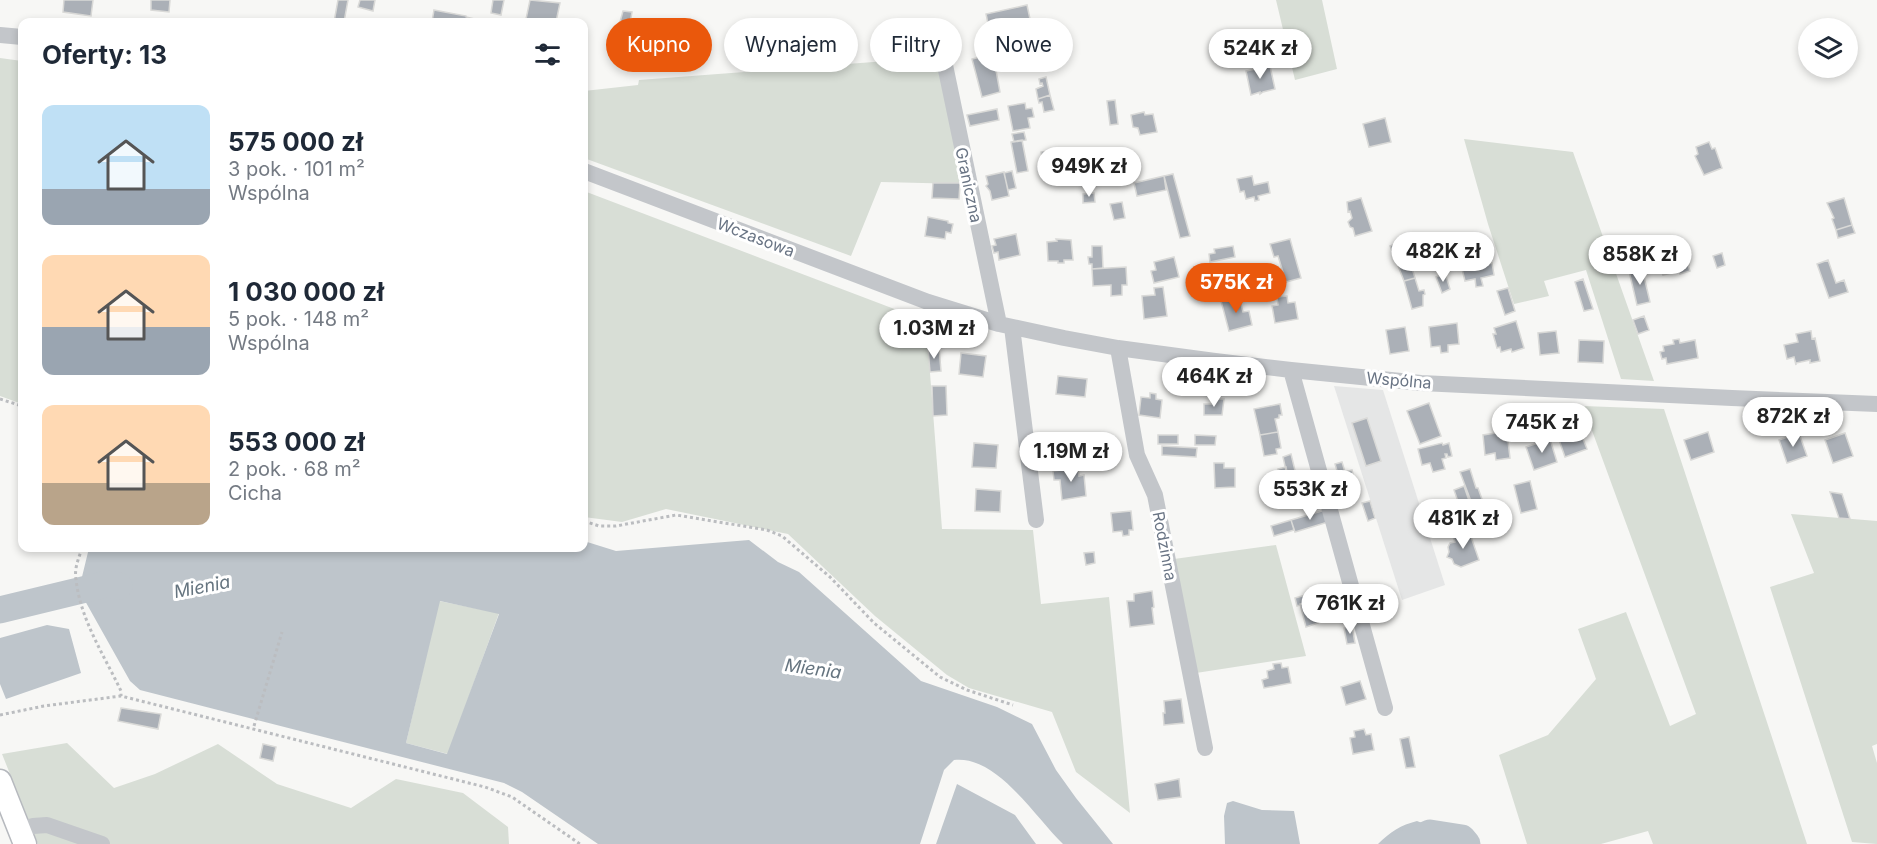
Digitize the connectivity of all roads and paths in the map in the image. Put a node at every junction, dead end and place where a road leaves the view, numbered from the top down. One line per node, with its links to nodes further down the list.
1 (0, 35): 2 (street)
2 (18, 36)
3 (947, 72): 6 (street, Graniczna)
4 (588, 173): 5 (street, Wczasowa)
5 (928, 302): 6 (street, Wspólna)
6 (1006, 326): 7 (street, Wspólna); 12 (street, Graniczna)
7 (1118, 348): 8 (street, Wspólna); 21 (street, Rodzinna)
8 (1291, 370): 10 (street, Wspólna); 18 (street)
9 (0, 399): 11 (path)
10 (1877, 404)
11 (18, 405)
12 (1036, 520)
13 (588, 522): 17 (path)
14 (81, 552): 16 (path)
15 (282, 632): 20 (path)
16 (121, 696): 19 (path); 25 (path)
17 (1013, 705)
18 (1385, 708)
19 (0, 715)
20 (254, 726)
21 (1205, 748)
22 (0, 782): 23 (main road)
23 (23, 837): 24 (street)
24 (102, 844)
25 (580, 844)

